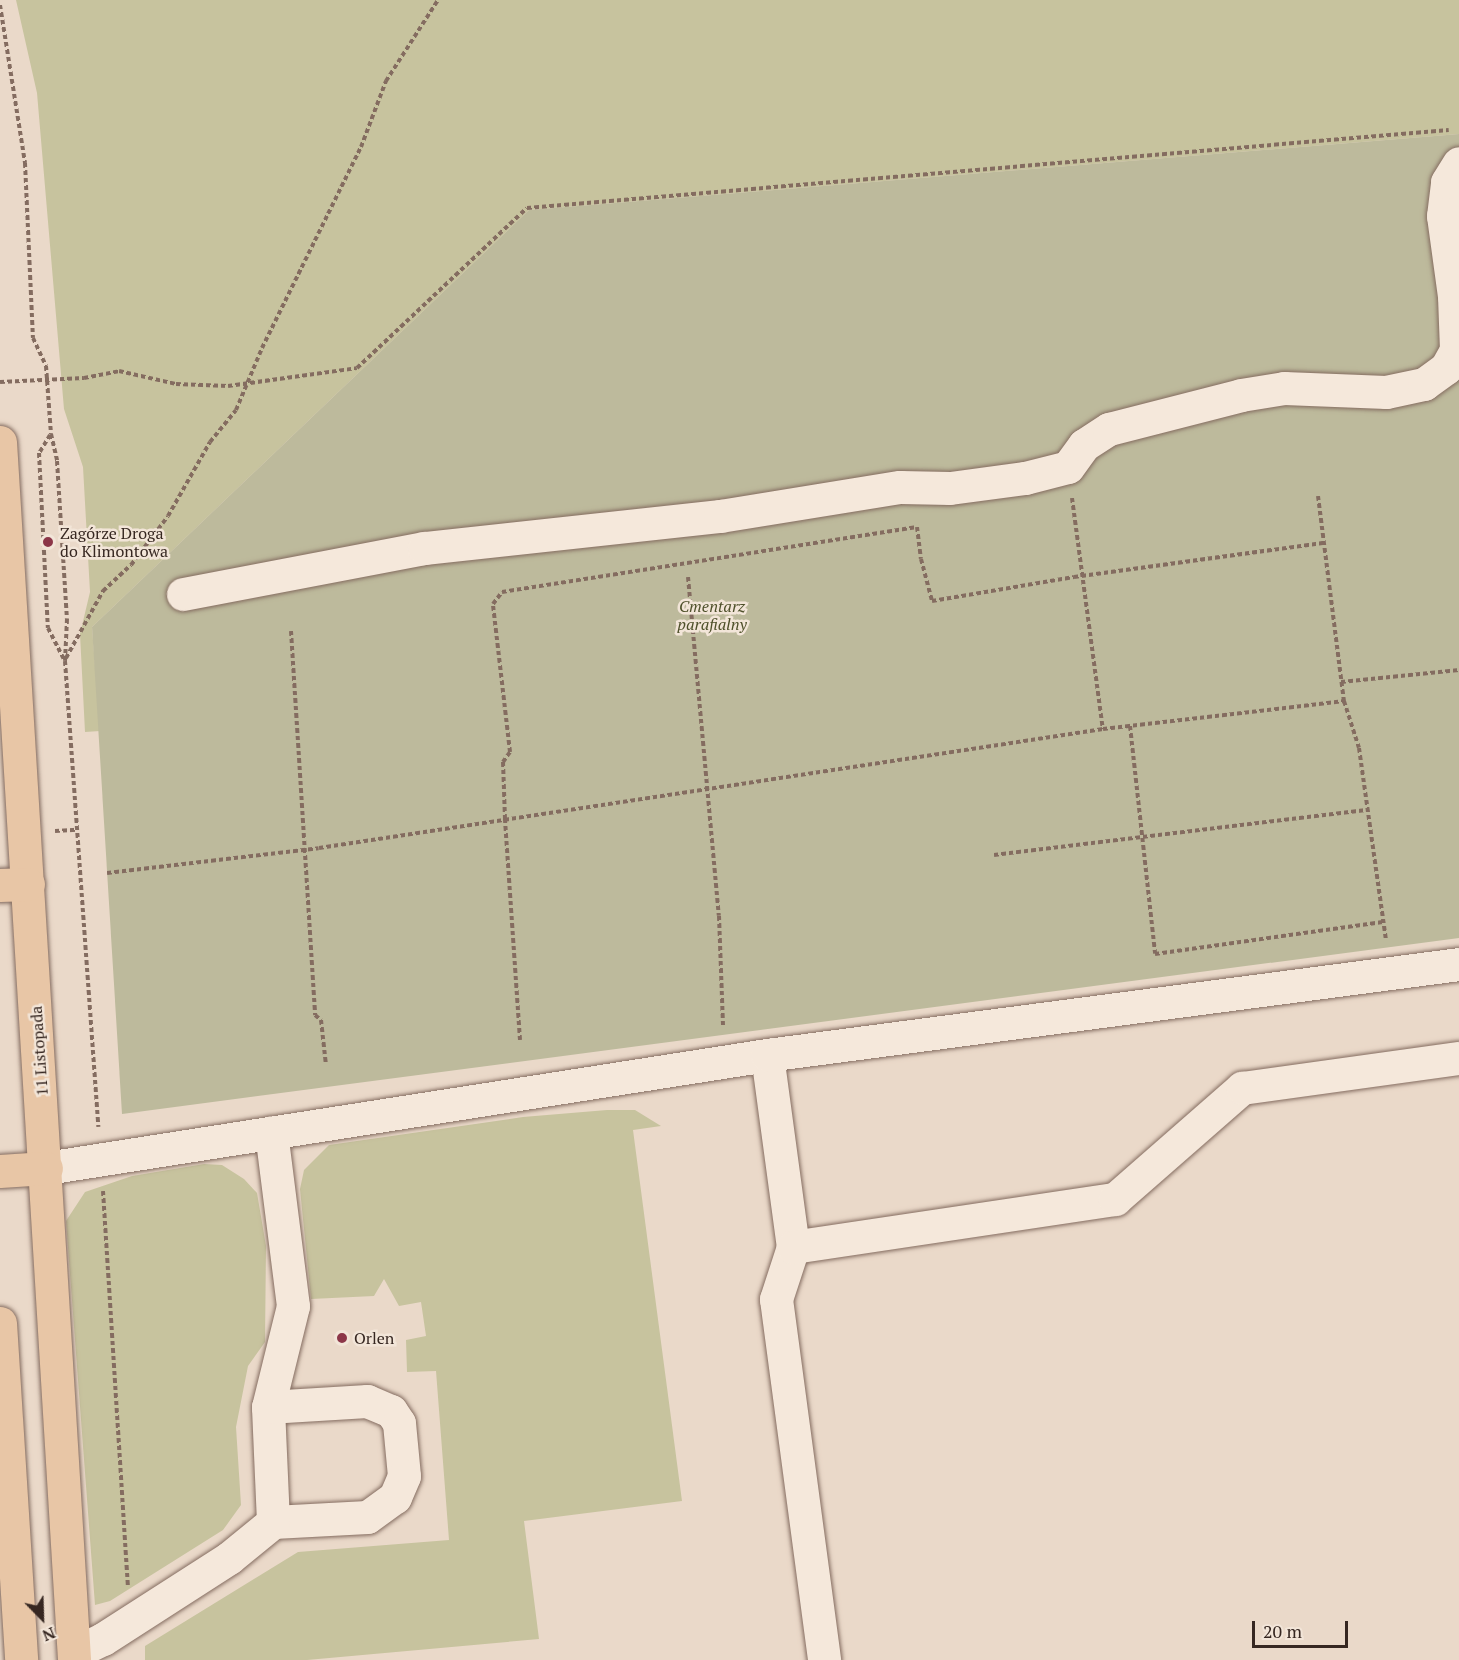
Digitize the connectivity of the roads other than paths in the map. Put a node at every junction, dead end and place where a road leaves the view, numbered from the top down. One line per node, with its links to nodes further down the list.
1 (1459, 163): 3 (lane)
2 (0, 442): 4 (main road, 11 Listopada)
3 (183, 594)
4 (14, 884): 9 (main road, 11 Listopada)
5 (1459, 963): 6 (lane)
6 (767, 1055): 8 (lane); 11 (lane)
7 (1459, 1058): 11 (lane)
8 (271, 1132): 9 (lane); 13 (lane)
9 (46, 1168): 10 (main road); 15 (main road, 11 Listopada)
10 (0, 1171)
11 (794, 1247): 17 (lane)
12 (0, 1323): 16 (main road)
13 (268, 1407): 14 (lane); 14 (lane)
14 (273, 1522): 15 (lane)
15 (74, 1656): 16 (main road)
16 (21, 1658)
17 (824, 1660)

